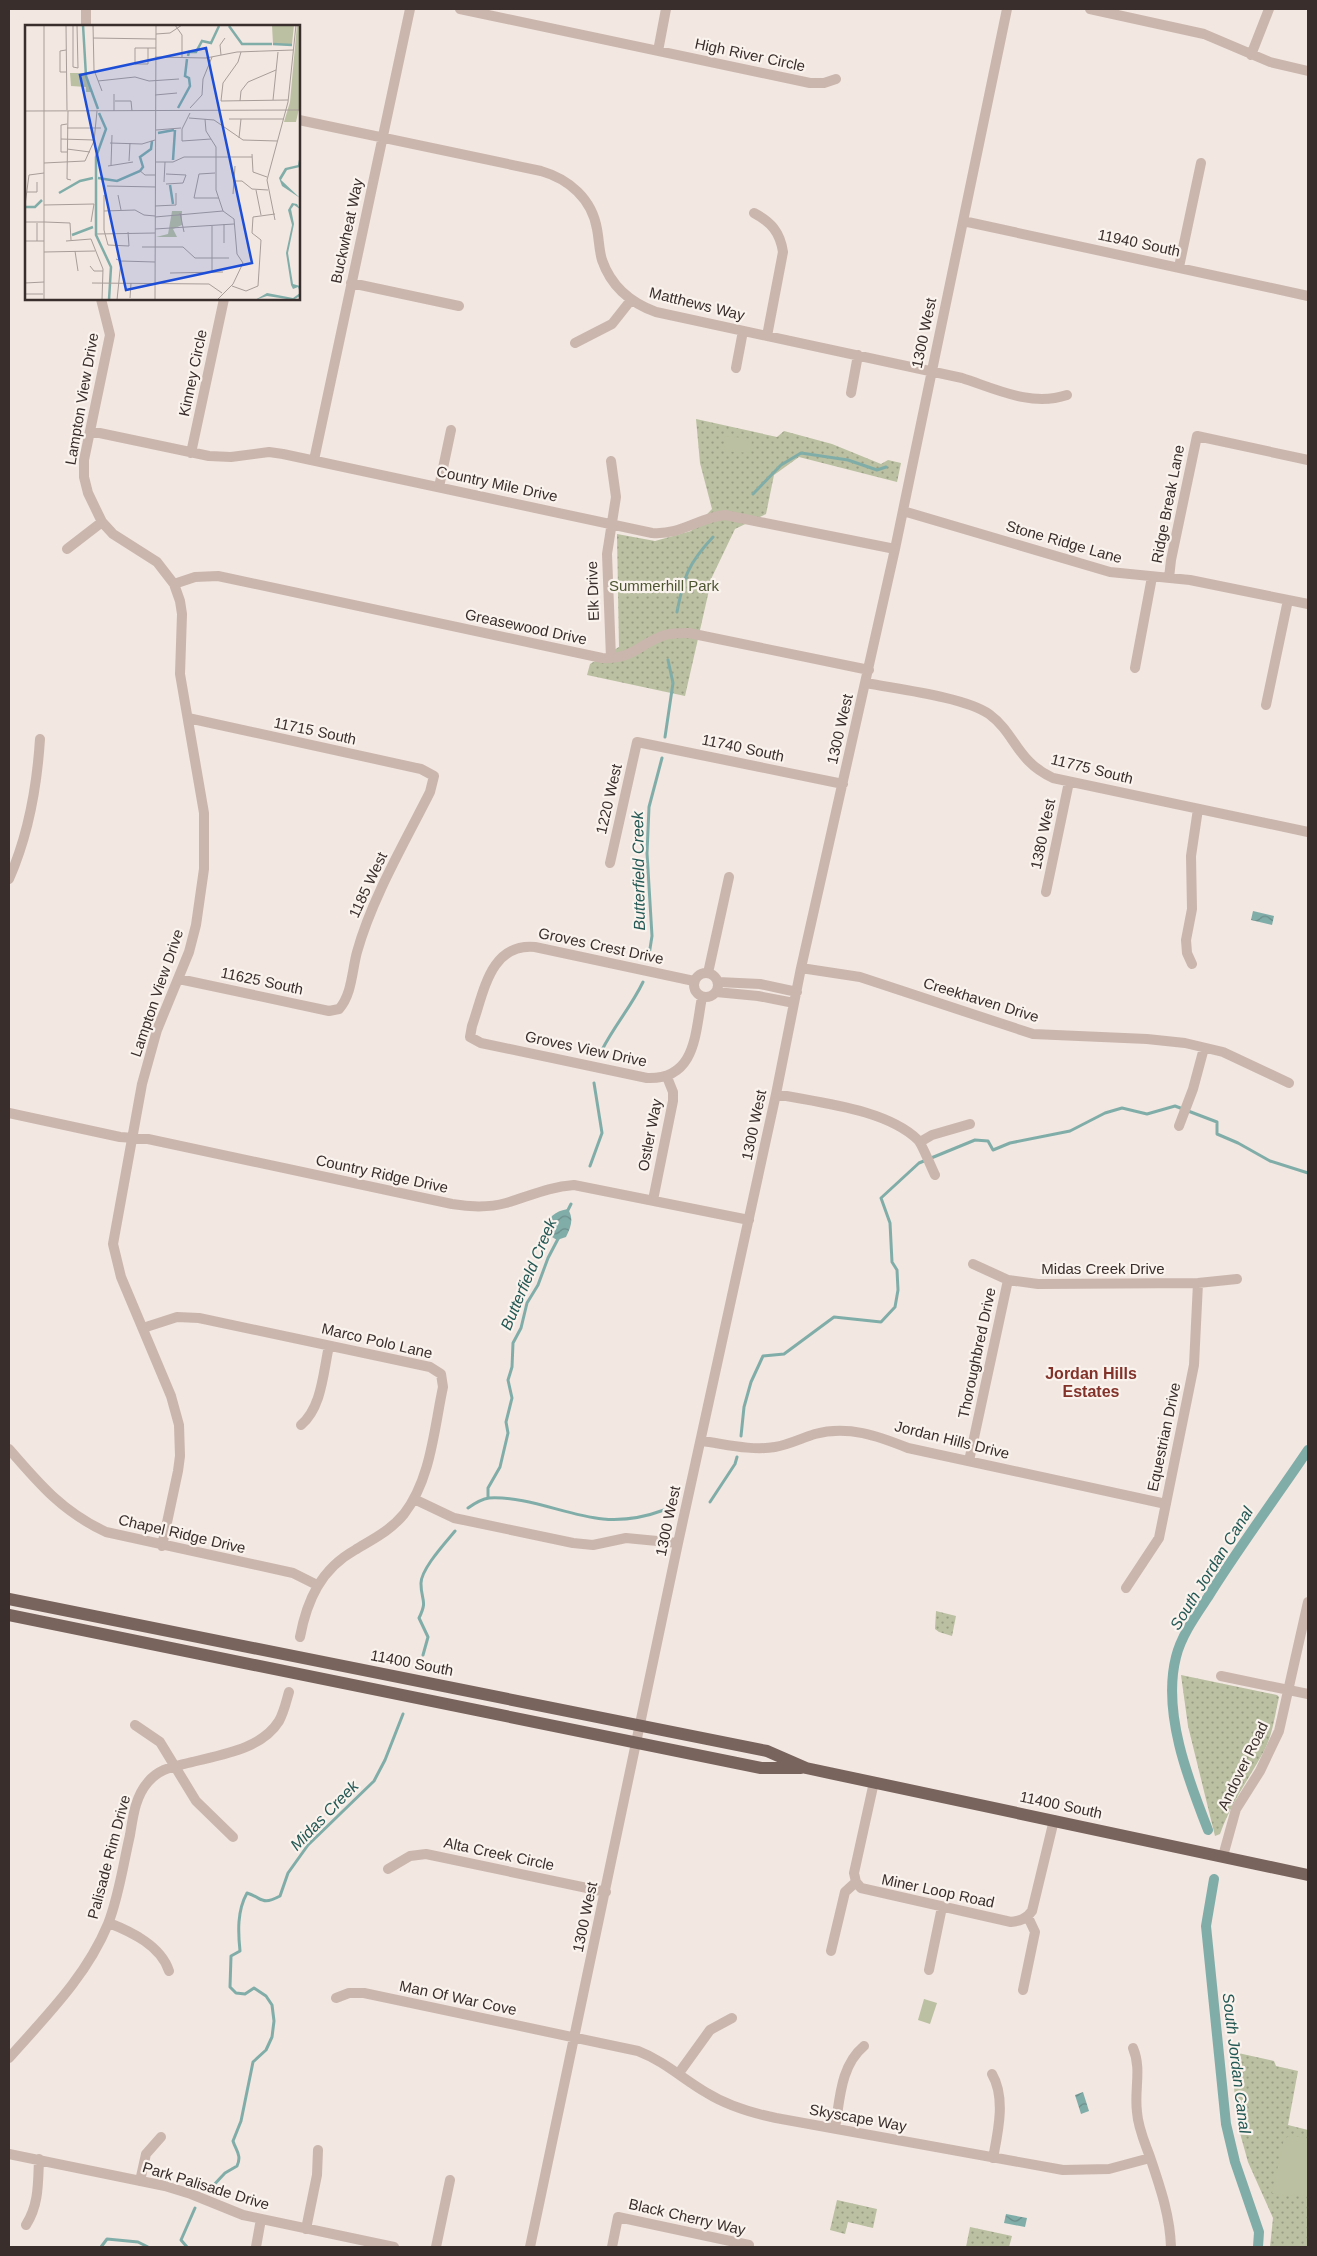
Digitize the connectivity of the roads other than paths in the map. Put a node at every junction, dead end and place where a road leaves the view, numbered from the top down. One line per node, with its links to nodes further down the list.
1 (86, 9): 9 (street)
2 (410, 9): 15 (street, Buckwheat Way)
3 (460, 9): 10 (street, High River Circle)
4 (666, 9): 10 (street)
5 (1007, 9): 18 (street, 1300 West)
6 (1090, 9): 8 (street)
7 (1269, 9): 11 (street)
8 (1142, 14): 11 (street)
9 (86, 25)
10 (658, 51): 13 (street, High River Circle)
11 (1251, 54): 12 (street)
12 (1308, 71)
13 (836, 79)
14 (300, 120): 15 (street, Matthews Way)
15 (382, 138): 20 (street, Buckwheat Way); 24 (street, Matthews Way)
16 (1200, 163): 19 (street)
17 (754, 213): 27 (street)
18 (963, 221): 19 (street, 11940 South); 31 (street, 1300 West)
19 (1179, 267): 21 (street, 11940 South)
20 (351, 283): 25 (street); 37 (street, Buckwheat Way)
21 (1308, 296)
22 (101, 300): 35 (street, Lampton View Drive)
23 (224, 300): 36 (street, Kinney Circle)
24 (631, 300): 26 (street, Matthews Way); 28 (street)
25 (459, 306)
26 (743, 331): 27 (street, Matthews Way); 30 (street)
27 (767, 336): 29 (street, Matthews Way)
28 (575, 342)
29 (858, 356): 31 (street, Matthews Way); 32 (street)
30 (736, 368)
31 (932, 371): 33 (street, Matthews Way); 41 (street, 1300 West)
32 (851, 393)
33 (1067, 395)
34 (450, 430): 40 (street)
35 (90, 431): 36 (street, Country Mile Drive); 42 (street, Lampton View Drive)
36 (191, 453): 37 (street, Country Mile Drive)
37 (314, 460): 40 (street, Country Mile Drive)
38 (1308, 460): 47 (street, Ridge Break Lane)
39 (611, 462): 43 (street, Elk Drive)
40 (439, 487): 43 (street, Country Mile Drive)
41 (903, 511): 45 (street, 1300 West); 46 (street, Stone Ridge Lane)
42 (102, 522): 44 (street); 48 (street, Lampton View Drive)
43 (612, 524): 45 (street, Country Mile Drive); 51 (street, Elk Drive)
44 (67, 549)
45 (895, 549): 53 (street, 1300 West)
46 (1152, 577): 47 (street, Stone Ridge Lane); 52 (street)
47 (1170, 578): 49 (street, Stone Ridge Lane)
48 (174, 584): 51 (street, Greasewood Drive); 56 (street, Lampton View Drive)
49 (1288, 600): 50 (street, Stone Ridge Lane); 55 (street)
50 (1308, 604)
51 (611, 658): 53 (street, Greasewood Drive)
52 (1135, 668)
53 (869, 670): 54 (street, 1300 West)
54 (866, 683): 60 (street, 11775 South); 61 (street, 1300 West)
55 (1266, 705)
56 (188, 718): 59 (street, 11715 South); 72 (street, Lampton View Drive)
57 (40, 739): 65 (street)
58 (637, 742): 61 (street, 11740 South); 64 (street, 1220 West)
59 (434, 776): 78 (street, 1185 West)
60 (1069, 782): 62 (street, 11775 South); 68 (street, 1380 West)
61 (843, 784): 70 (street, 1300 West)
62 (1198, 809): 63 (street, 11775 South); 69 (street)
63 (1308, 832)
64 (610, 863)
65 (12, 864): 67 (street)
66 (729, 877): 71 (street)
67 (9, 879)
68 (1046, 892)
69 (1192, 964)
70 (801, 968): 75 (street, 1300 West); 80 (street, Creekhaven Drive)
71 (708, 973): 73 (street); 74 (street)
72 (179, 978): 78 (street, 11625 South); 87 (street, Lampton View Drive)
73 (694, 981): 76 (street); 79 (street, Groves Crest Drive)
74 (717, 987): 75 (street); 76 (street); 77 (street)
75 (797, 992): 77 (street, 1300 West)
76 (702, 997): 81 (street)
77 (794, 1003): 83 (street, 1300 West)
78 (339, 1009)
79 (470, 1037): 81 (street, Groves View Drive)
80 (1204, 1048): 82 (street, Creekhaven Drive); 86 (street)
81 (667, 1077): 90 (street, Ostler Way)
82 (1289, 1083)
83 (776, 1094): 88 (street); 91 (street, 1300 West)
84 (9, 1113): 87 (street, Country Ridge Drive)
85 (970, 1124): 88 (street)
86 (1179, 1126)
87 (132, 1138): 90 (street, Country Ridge Drive); 96 (street, Lampton View Drive)
88 (920, 1142): 89 (street)
89 (935, 1174)
90 (653, 1200): 91 (street, Country Ridge Drive)
91 (749, 1220): 99 (street, 1300 West)
92 (973, 1264): 94 (street, Midas Creek Drive)
93 (1237, 1279): 95 (street, Midas Creek Drive)
94 (1008, 1280): 95 (street, Midas Creek Drive); 101 (street, Thoroughbred Drive)
95 (1198, 1283): 103 (street, Equestrian Drive)
96 (143, 1328): 97 (street, Marco Polo Lane); 105 (street, Lampton View Drive)
97 (329, 1346): 98 (street); 102 (street, Marco Polo Lane)
98 (301, 1425)
99 (702, 1441): 101 (street, Jordan Hills Drive); 104 (street, 1300 West)
100 (9, 1449): 105 (street, Chapel Ridge Drive)
101 (969, 1461): 103 (street, Jordan Hills Drive)
102 (414, 1499): 104 (street); 106 (street, Marco Polo Lane)
103 (1166, 1504): 107 (street, Equestrian Drive)
104 (678, 1543): 117 (street, 1300 West)
105 (162, 1546): 106 (street, Chapel Ridge Drive)
106 (316, 1585): 111 (street, Marco Polo Lane)
107 (1126, 1588)
108 (9, 1599): 117 (main road, 11400 South)
109 (1308, 1602): 113 (street, Andover Road)
110 (9, 1615): 118 (main road, 11400 South)
111 (300, 1637)
112 (1221, 1676): 113 (street)
113 (1287, 1690): 115 (street); 124 (street, Andover Road)
114 (289, 1692): 119 (street, Palisade Rim Drive)
115 (1308, 1694)
116 (134, 1725): 119 (street)
117 (641, 1725): 118 (street, 1300 West); 120 (main road, 11400 South)
118 (637, 1742): 120 (main road, 11400 South); 128 (street, 1300 West)
119 (176, 1766): 123 (street); 131 (street, Palisade Rim Drive)
120 (806, 1768): 121 (main road, 11400 South)
121 (874, 1782): 122 (main road, 11400 South); 127 (street)
122 (1054, 1820): 124 (main road, 11400 South); 130 (street)
123 (232, 1837)
124 (1223, 1856): 126 (main road, 11400 South)
125 (388, 1869): 128 (street, Alta Creek Circle)
126 (1308, 1875)
127 (856, 1882): 129 (street, Miner Loop Road); 132 (street)
128 (606, 1892): 138 (street, 1300 West)
129 (942, 1907): 130 (street, Miner Loop Road); 133 (street)
130 (1028, 1917): 135 (street)
131 (109, 1923): 134 (street); 141 (street, Palisade Rim Drive)
132 (831, 1951)
133 (928, 1970)
134 (169, 1971)
135 (1023, 1990)
136 (336, 1998): 138 (street, Man Of War Cove)
137 (732, 2018): 142 (street)
138 (575, 2038): 142 (street, Skyscape Way); 159 (street, 1300 West)
139 (864, 2046): 144 (street)
140 (1133, 2048): 149 (street)
141 (9, 2058)
142 (679, 2073): 144 (street, Skyscape Way)
143 (992, 2074): 148 (street)
144 (834, 2128): 148 (street, Skyscape Way)
145 (161, 2137): 152 (street)
146 (318, 2150): 155 (street)
147 (9, 2154): 150 (street, Park Palisade Drive)
148 (993, 2158): 149 (street, Skyscape Way)
149 (1150, 2158): 162 (street)
150 (39, 2159): 152 (street, Park Palisade Drive); 154 (street)
151 (450, 2180): 158 (street)
152 (140, 2181): 153 (street, Park Palisade Drive)
153 (262, 2219): 155 (street, Park Palisade Drive); 156 (street)
154 (26, 2225)
155 (306, 2228): 157 (street, Park Palisade Drive)
156 (256, 2247)
157 (394, 2247)
158 (436, 2247)
159 (530, 2247)
160 (612, 2247): 161 (street, Black Cherry Way)
161 (748, 2247)
162 (1172, 2247)

